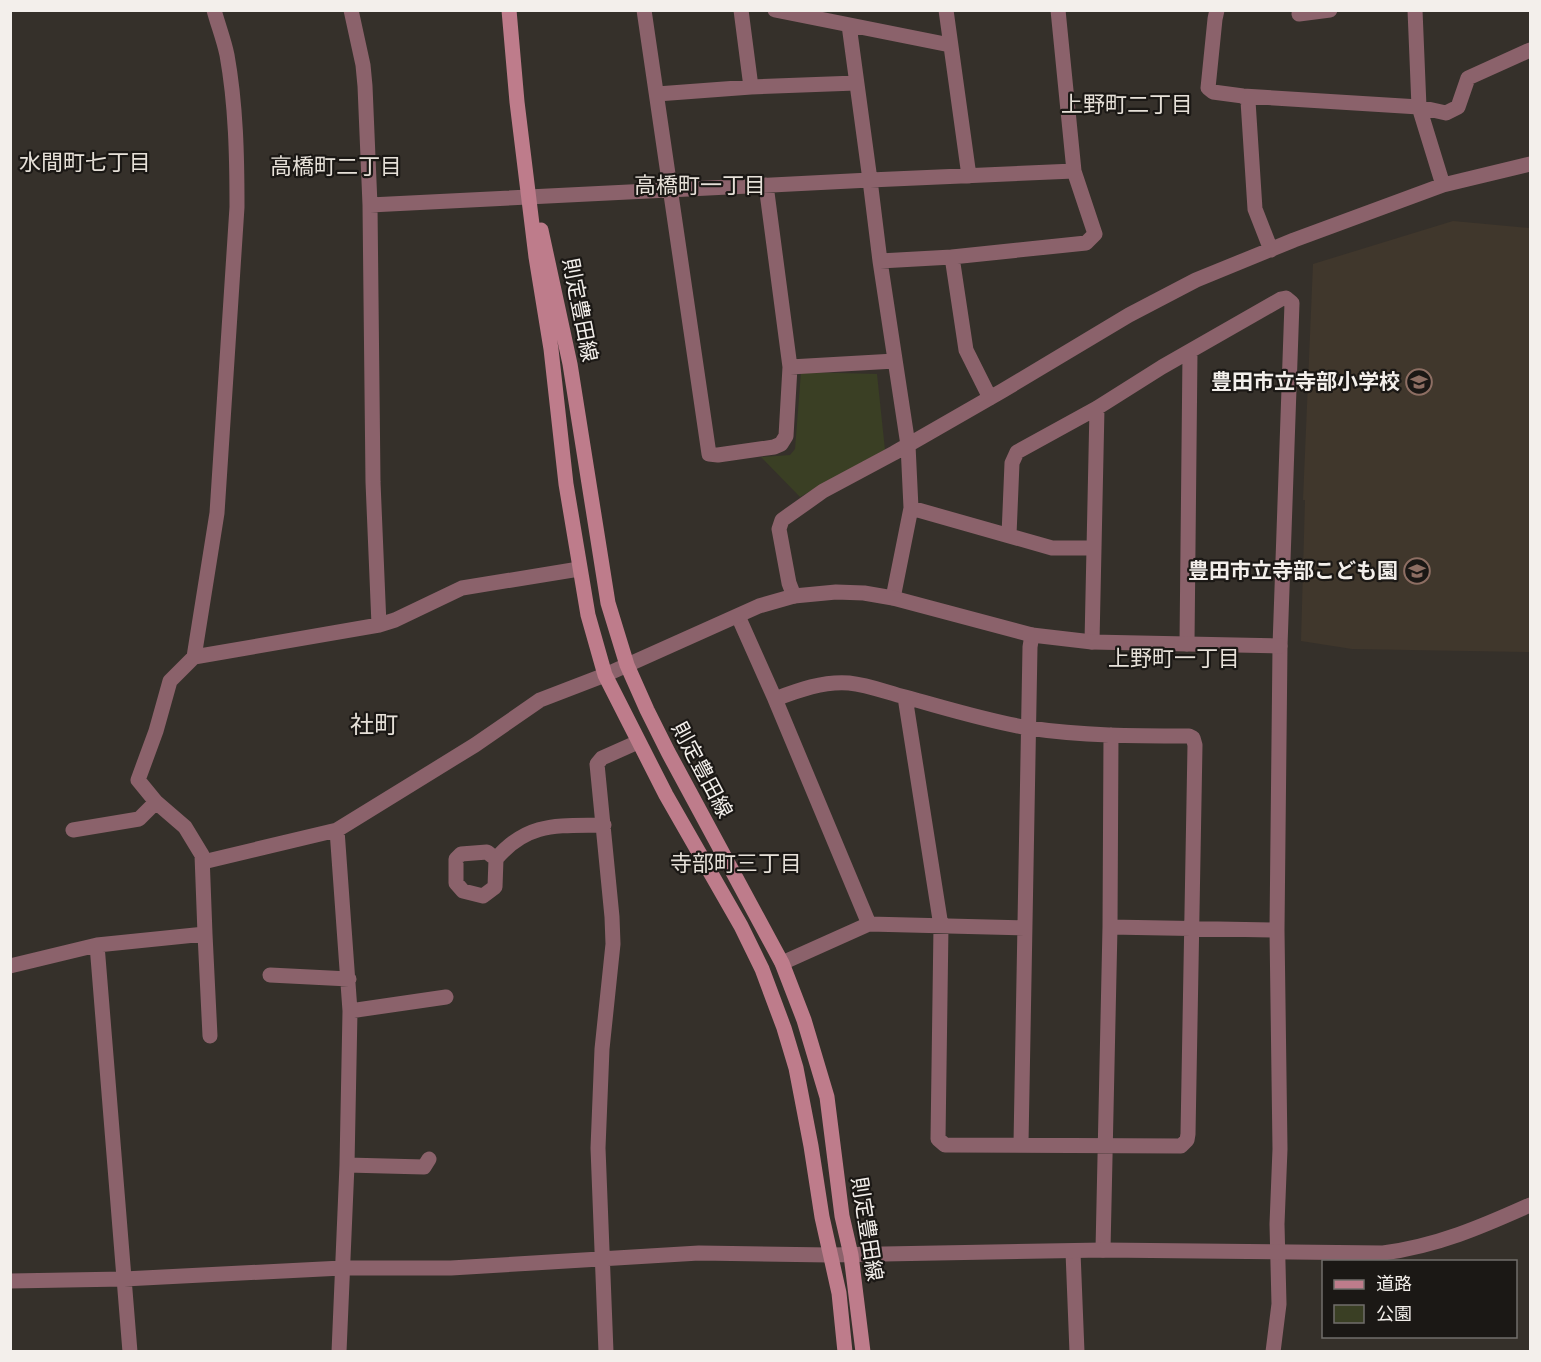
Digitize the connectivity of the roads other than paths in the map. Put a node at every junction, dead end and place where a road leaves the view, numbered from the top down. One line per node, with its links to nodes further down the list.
1 (214, 10): 51 (street)
2 (351, 10): 29 (street)
3 (509, 10): 28 (main road, 則定豊田線)
4 (644, 10): 18 (street)
5 (741, 10): 17 (street)
6 (775, 10): 13 (street)
7 (946, 10): 14 (street)
8 (1058, 10): 22 (street)
9 (1217, 10): 19 (street)
10 (1330, 10): 12 (street)
11 (1414, 10): 20 (street)
12 (1299, 14)
13 (849, 25): 14 (street); 16 (street)
14 (950, 45): 23 (street)
15 (1530, 50): 20 (street)
16 (856, 83): 17 (street); 24 (street)
17 (752, 87): 18 (street)
18 (657, 94): 27 (street)
19 (1243, 96): 20 (street); 30 (street)
20 (1419, 108): 26 (street)
21 (1530, 164): 26 (street)
22 (1074, 171): 23 (street); 31 (street)
23 (969, 176): 24 (street)
24 (870, 180): 25 (street); 32 (street)
25 (766, 185): 27 (street); 35 (street)
26 (1443, 185): 30 (street)
27 (671, 189): 28 (street); 35 (street)
28 (531, 198): 29 (street); 42 (main road, 則定豊田線); 52 (main road, 則定豊田線)
29 (370, 205): 46 (street)
30 (1271, 250): 36 (street)
31 (952, 257): 32 (street); 36 (street)
32 (880, 261): 34 (street)
33 (1190, 352): 37 (street); 49 (street); 50 (street)
34 (895, 361): 35 (street); 38 (street)
35 (790, 367)
36 (990, 398): 38 (street)
37 (1097, 408): 40 (street); 41 (street)
38 (908, 445): 39 (street); 43 (street)
39 (911, 507): 40 (street); 44 (street)
40 (1009, 535): 41 (street)
41 (1092, 549): 48 (street)
42 (579, 569): 46 (street); 53 (main road, 則定豊田線)
43 (794, 596): 44 (street); 45 (street)
44 (893, 598): 47 (street)
45 (738, 616): 52 (street); 55 (street)
46 (379, 625): 51 (street)
47 (1032, 635): 48 (street); 56 (street)
48 (1092, 642): 49 (street)
49 (1187, 644): 50 (street)
50 (1280, 646): 70 (street)
51 (194, 657): 59 (street)
52 (627, 665): 53 (street); 73 (main road, 則定豊田線)
53 (605, 675): 58 (main road, 則定豊田線); 62 (street)
54 (904, 697): 55 (street); 56 (street); 66 (street)
55 (775, 699): 65 (street)
56 (1029, 728): 57 (street); 68 (street)
57 (1111, 735): 67 (street); 69 (street)
58 (638, 742): 60 (street); 88 (main road, 則定豊田線)
59 (156, 802): 61 (street); 64 (street)
60 (604, 825): 63 (street); 90 (street)
61 (74, 830)
62 (337, 830): 64 (street); 76 (street)
63 (496, 859)
64 (203, 862): 71 (street)
65 (869, 924): 66 (street); 73 (street)
66 (941, 926): 68 (street); 80 (street)
67 (1110, 927): 69 (street); 81 (street)
68 (1024, 928): 80 (street)
69 (1190, 930): 70 (street); 81 (street)
70 (1277, 930): 86 (street)
71 (205, 933): 72 (street); 79 (street)
72 (97, 945): 74 (street); 92 (street)
73 (782, 963): 89 (main road, 則定豊田線)
74 (10, 966)
75 (270, 975): 76 (street)
76 (349, 979): 78 (street)
77 (446, 997): 78 (street)
78 (350, 1011): 83 (street)
79 (210, 1036)
80 (1021, 1144): 81 (street)
81 (1105, 1145): 85 (street)
82 (429, 1159): 83 (street)
83 (347, 1166): 91 (street)
84 (1530, 1205): 86 (street)
85 (1103, 1250): 86 (street); 87 (street)
86 (1278, 1251): 100 (street)
87 (1074, 1252): 89 (street); 99 (street)
88 (830, 1255): 89 (street); 90 (street); 97 (main road, 則定豊田線)
89 (851, 1255): 98 (main road, 則定豊田線)
90 (602, 1259): 91 (street); 96 (street)
91 (342, 1268): 92 (street); 95 (street)
92 (124, 1279): 93 (street); 94 (street)
93 (10, 1281)
94 (130, 1352)
95 (339, 1352)
96 (606, 1352)
97 (845, 1352)
98 (864, 1352)
99 (1077, 1352)
100 (1273, 1352)

